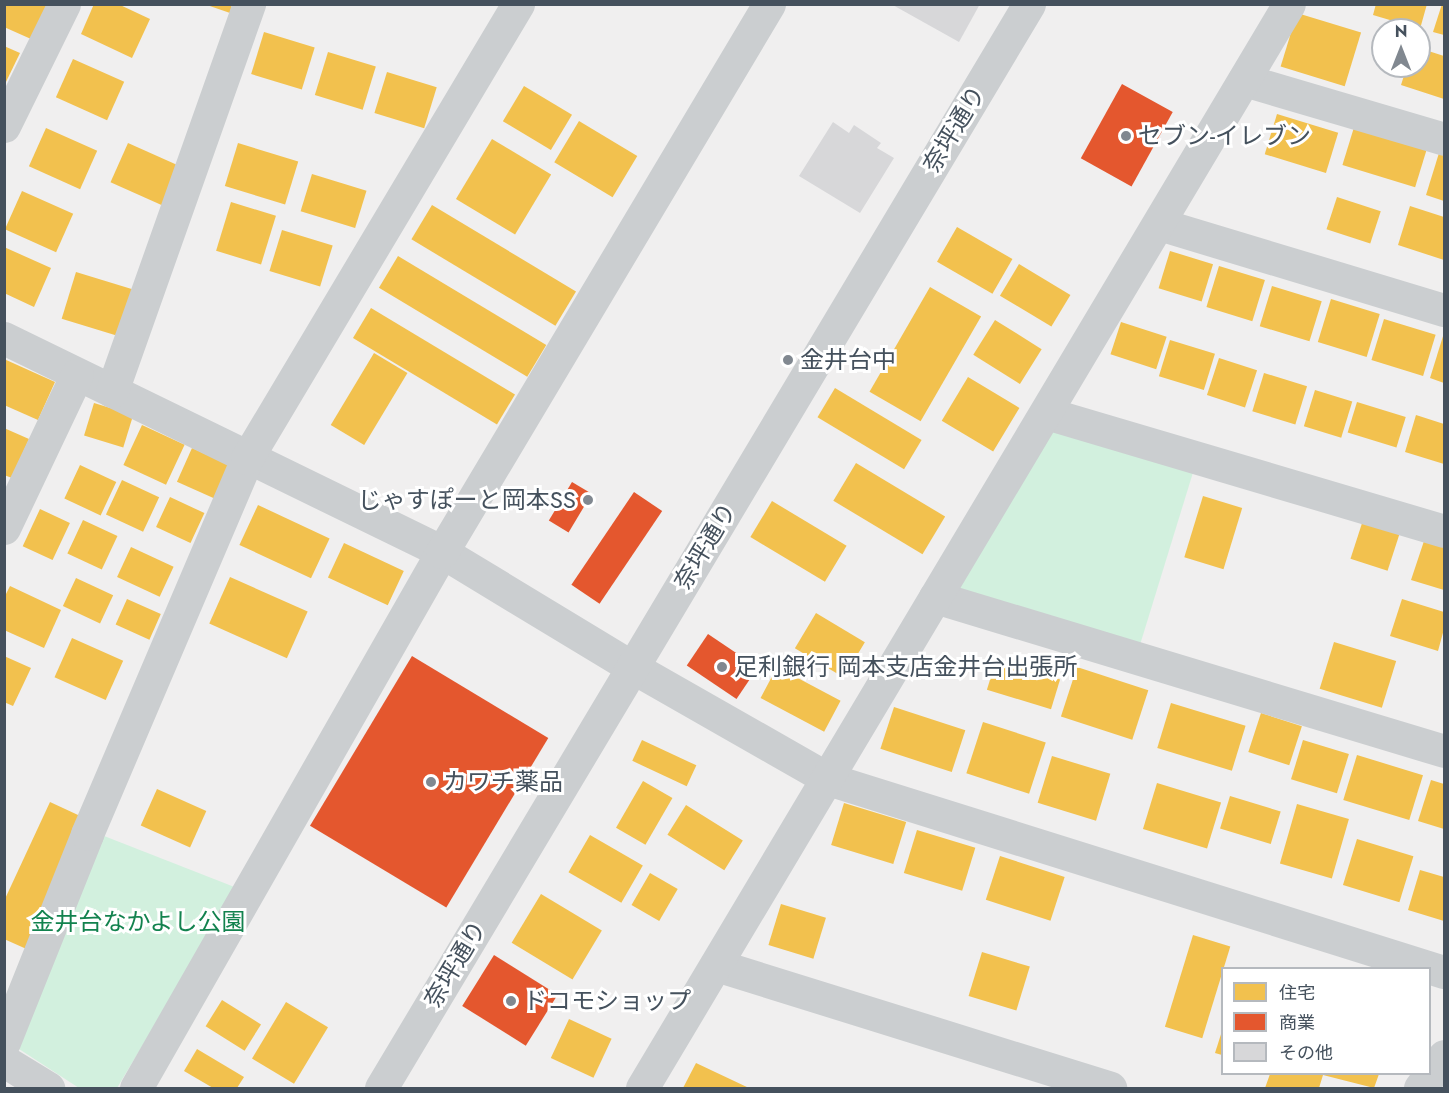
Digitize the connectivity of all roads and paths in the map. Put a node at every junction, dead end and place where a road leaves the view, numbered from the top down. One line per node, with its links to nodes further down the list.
1 (64, 4): 8 (street)
2 (249, 4): 14 (street)
3 (518, 4): 16 (street)
4 (769, 4): 19 (street)
5 (1029, 4): 21 (street, 奈坪通り)
6 (1289, 4): 7 (street)
7 (1244, 80): 9 (street); 10 (street)
8 (4, 126)
9 (1444, 139)
10 (1160, 224): 11 (street); 15 (street)
11 (1444, 310)
12 (4, 338): 13 (street)
13 (77, 374): 14 (street); 17 (street)
14 (112, 391): 16 (street)
15 (1046, 413): 18 (street); 20 (street)
16 (247, 458): 19 (street); 26 (street)
17 (4, 528)
18 (1444, 531)
19 (442, 552): 21 (street); 32 (street)
20 (935, 597): 22 (street); 23 (street)
21 (632, 667): 23 (street); 33 (street, 奈坪通り)
22 (1444, 751)
23 (828, 779): 24 (street); 25 (street)
24 (716, 965): 34 (street); 35 (street)
25 (1428, 967)
26 (4, 1042)
27 (1444, 1056): 29 (street)
28 (4, 1061): 31 (street)
29 (1431, 1074)
30 (1430, 1075): 36 (street)
31 (48, 1089)
32 (136, 1089)
33 (381, 1089)
34 (642, 1089)
35 (1110, 1089)
36 (1420, 1089)

